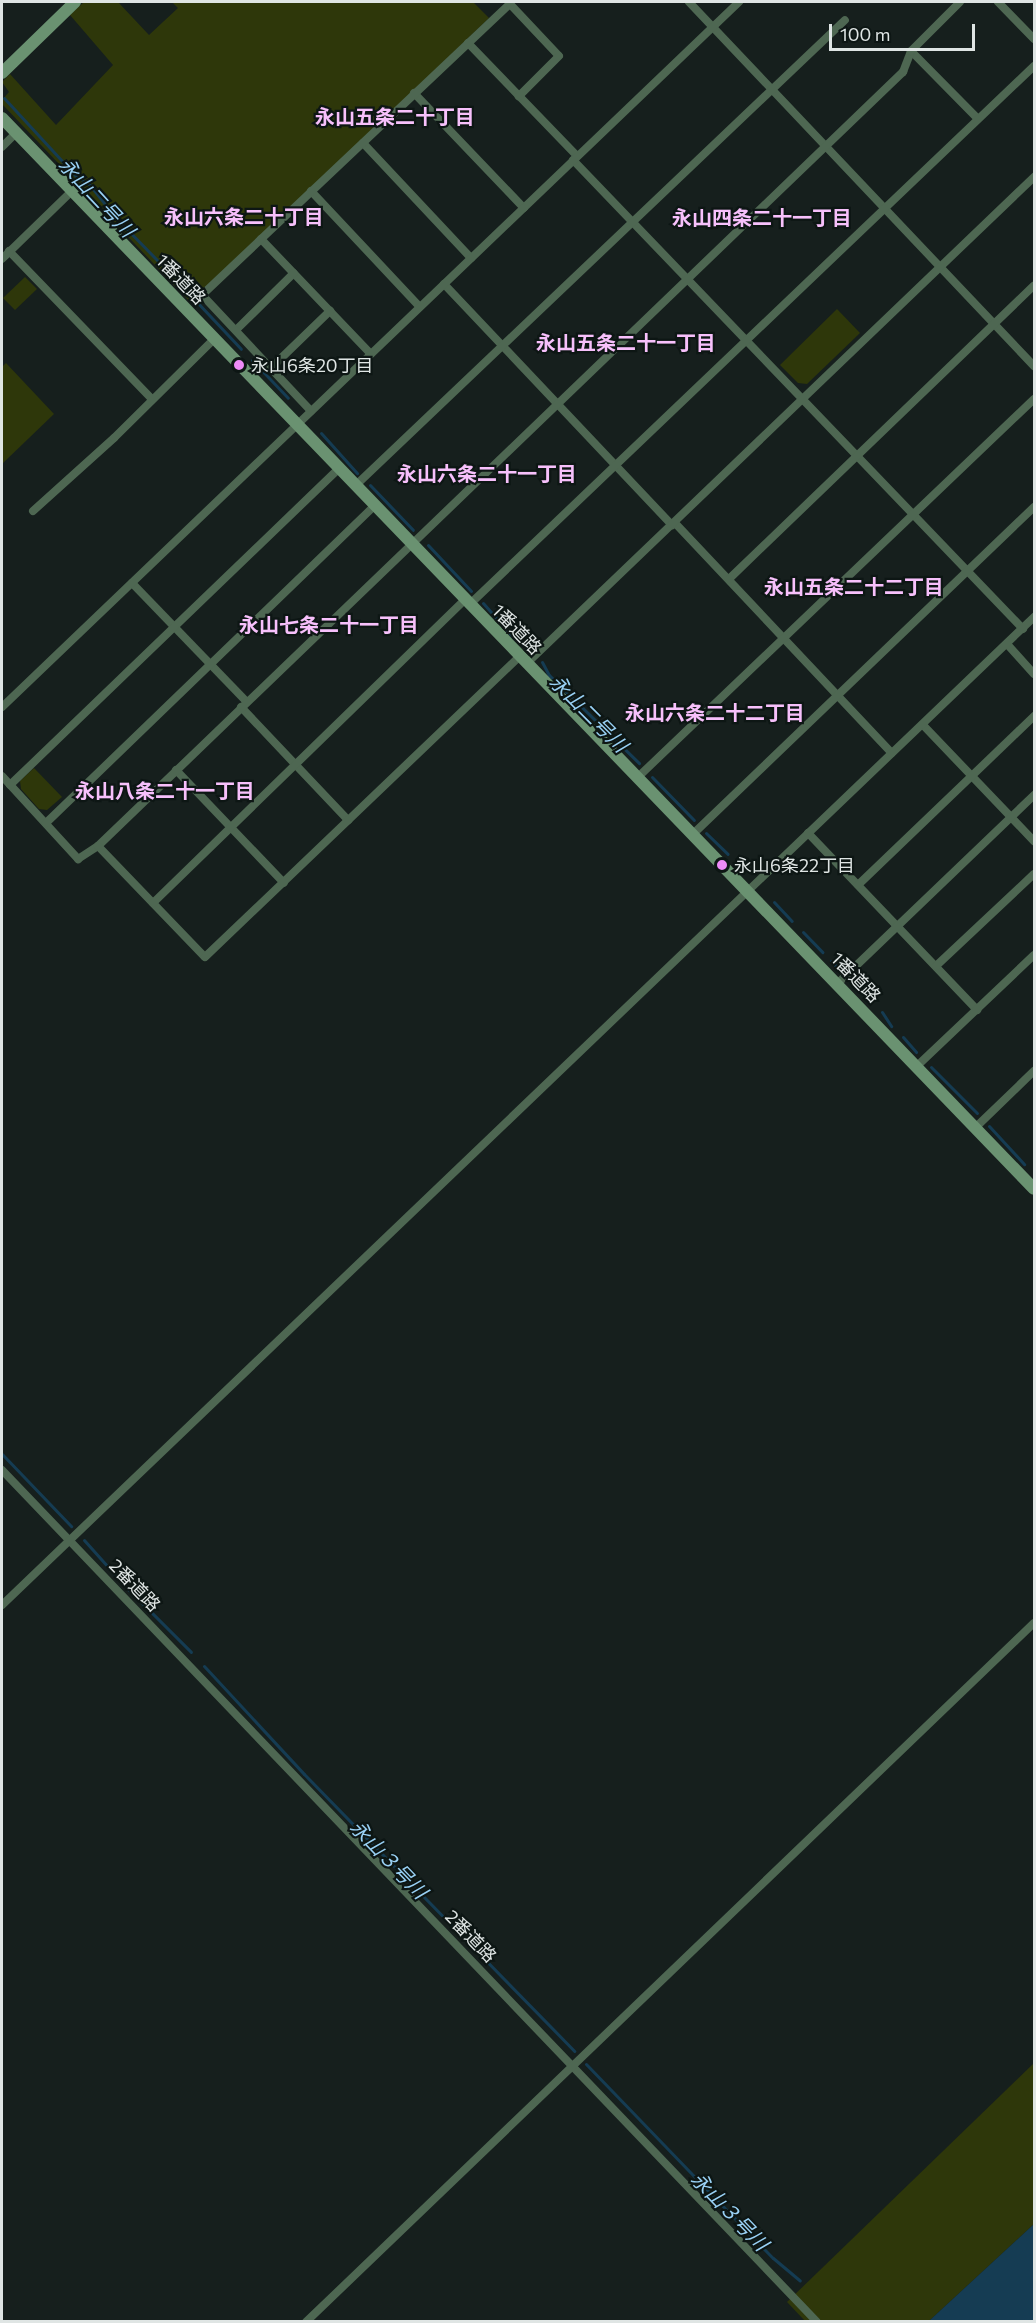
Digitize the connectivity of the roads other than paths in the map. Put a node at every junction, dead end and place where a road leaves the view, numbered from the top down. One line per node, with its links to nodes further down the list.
1 (75, 2): 12 (street)
2 (689, 2): 7 (street)
3 (739, 2): 7 (street)
4 (960, 2): 10 (street)
5 (998, 2): 8 (street)
6 (845, 20): 13 (street)
7 (712, 27): 13 (street); 22 (street)
8 (1035, 39)
9 (468, 43): 14 (street); 15 (street); 15 (street)
10 (911, 51): 17 (street); 21 (street)
11 (1034, 67): 17 (street)
12 (2, 73)
13 (771, 90): 21 (street); 28 (street)
14 (414, 93): 19 (street); 26 (street)
15 (519, 96): 22 (street)
16 (2, 118): 18 (street, 1番道路)
17 (978, 119): 27 (street)
18 (16, 133): 20 (street); 24 (street, 1番道路)
19 (363, 143): 25 (street); 31 (street)
20 (2, 147)
21 (825, 147): 27 (street); 35 (street)
22 (575, 158): 26 (street); 28 (street)
23 (1035, 177): 33 (street)
24 (72, 191): 30 (street); 42 (street, 1番道路)
25 (311, 191): 29 (street); 38 (street)
26 (524, 208): 31 (street)
27 (884, 210): 33 (street); 43 (street)
28 (633, 221): 35 (street); 44 (street)
29 (261, 239): 34 (street); 41 (street)
30 (9, 251): 32 (street); 48 (street)
31 (471, 258): 36 (street)
32 (2, 259)
33 (940, 267): 40 (street); 49 (street)
34 (294, 273): 39 (street); 41 (street)
35 (688, 279): 43 (street); 51 (street)
36 (444, 284): 38 (street); 44 (street)
37 (1035, 286): 40 (street)
38 (420, 307): 45 (street)
39 (330, 311): 45 (street); 47 (street)
40 (994, 324): 46 (street); 54 (street)
41 (236, 330): 47 (street)
42 (214, 339): 48 (street); 53 (street, 1番道路)
43 (747, 341): 49 (street); 55 (street)
44 (503, 346): 51 (street); 57 (street)
45 (371, 354): 52 (street)
46 (1035, 366)
47 (272, 367): 52 (street)
48 (152, 399): 60 (street)
49 (803, 399): 54 (street); 62 (street)
50 (1035, 399): 61 (street)
51 (558, 404): 55 (street); 63 (street)
52 (311, 411): 53 (street)
53 (297, 424): 56 (street, 1番道路); 66 (street)
54 (858, 456): 61 (street); 65 (street)
55 (616, 466): 62 (street); 67 (street)
56 (338, 469): 57 (street, 1番道路); 69 (street)
57 (355, 486): 58 (street, 1番道路)
58 (374, 506): 63 (street, 1番道路); 74 (street)
59 (1035, 507): 64 (street)
60 (33, 511)
61 (913, 514): 64 (street); 71 (street)
62 (673, 524): 65 (street); 73 (street)
63 (410, 545): 67 (street, 1番道路); 77 (street)
64 (968, 571): 70 (street); 76 (street)
65 (729, 579): 71 (street)
66 (132, 583): 69 (street); 78 (street)
67 (467, 603): 73 (street, 1番道路); 82 (street)
68 (1035, 617): 70 (street)
69 (174, 627): 74 (street); 87 (street)
70 (1023, 629): 72 (street)
71 (783, 640): 76 (street); 86 (street)
72 (1006, 644): 75 (street); 80 (street)
73 (522, 660): 86 (street, 1番道路); 90 (street)
74 (210, 663): 77 (street); 91 (street)
75 (1035, 674)
76 (837, 696): 81 (street); 94 (street)
77 (244, 705): 82 (street); 83 (street)
78 (2, 707)
79 (1035, 716): 85 (street)
80 (922, 725): 81 (street); 85 (street)
81 (892, 753): 93 (street)
82 (296, 765): 90 (street); 92 (street)
83 (176, 770): 92 (street); 96 (street)
84 (2, 776): 87 (street)
85 (972, 776): 89 (street); 99 (street)
86 (637, 778): 94 (street, 1番道路)
87 (10, 785): 91 (street)
88 (1035, 795): 89 (street)
89 (1011, 817): 95 (street); 102 (street)
90 (348, 820): 98 (street)
91 (46, 822): 96 (street)
92 (230, 827): 98 (street); 101 (street)
93 (808, 833): 99 (street); 100 (street)
94 (692, 835): 100 (street, 1番道路)
95 (1035, 841)
96 (98, 846): 101 (street)
97 (1035, 874): 104 (street)
98 (284, 882): 101 (street)
99 (858, 885): 102 (street)
100 (748, 891): 105 (street, 1番道路); 112 (street)
101 (153, 903)
102 (897, 926): 104 (street); 105 (street)
103 (1035, 956): 106 (street)
104 (936, 966): 106 (street)
105 (837, 984): 107 (street, 1番道路)
106 (977, 1010): 107 (street)
107 (917, 1066): 109 (street, 1番道路)
108 (1035, 1071): 109 (street)
109 (976, 1127): 110 (street, 1番道路)
110 (1032, 1182)
111 (2, 1470): 112 (street, 2番道路)
112 (69, 1540): 113 (street); 115 (street, 2番道路)
113 (2, 1605)
114 (1035, 1623): 115 (street)
115 (573, 2065): 116 (street); 117 (street, 2番道路)
116 (306, 2322)
117 (817, 2322)

